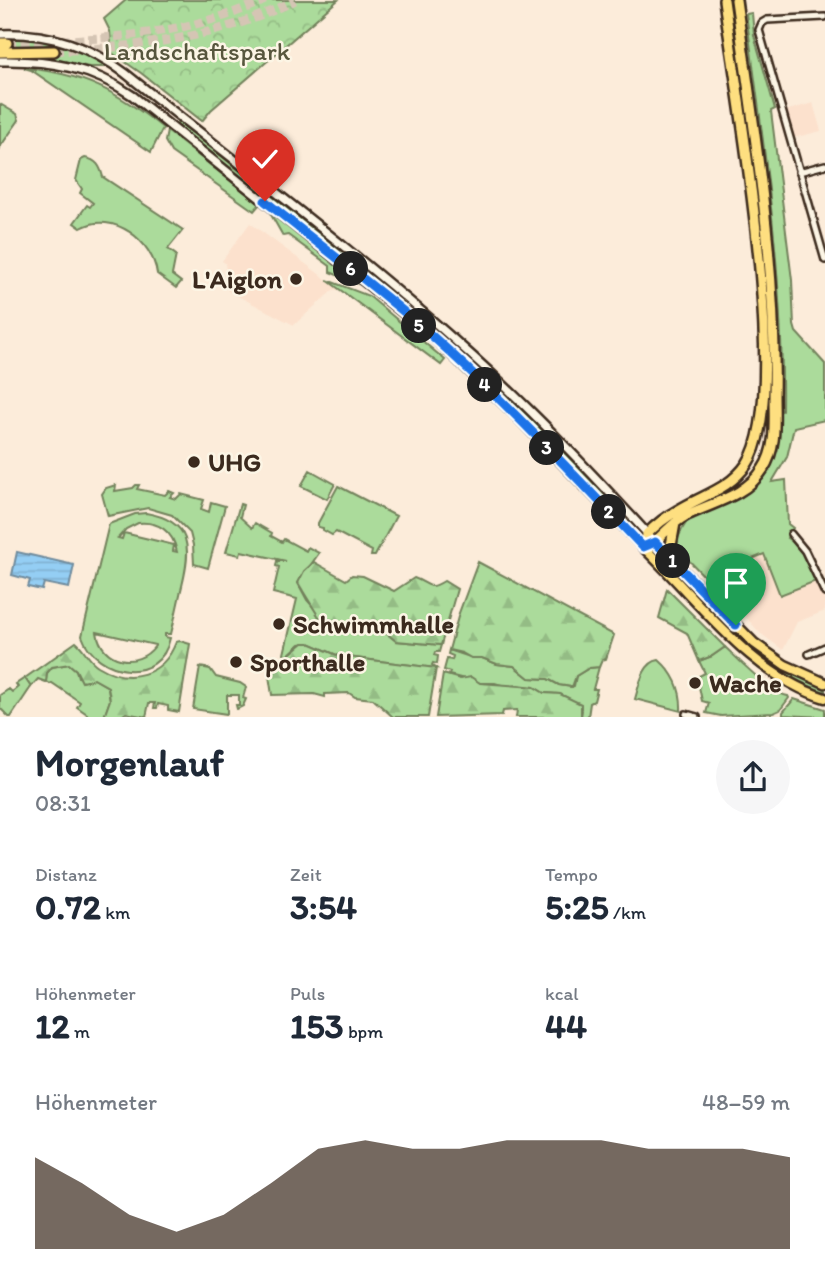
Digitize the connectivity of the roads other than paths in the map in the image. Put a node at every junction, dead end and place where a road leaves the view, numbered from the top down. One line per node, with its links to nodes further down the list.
1 (724, 0): 14 (highway)
2 (736, 0): 13 (highway)
3 (825, 17): 9 (street)
4 (0, 34): 11 (main road)
5 (54, 51): 6 (highway)
6 (0, 52)
7 (0, 61): 12 (main road)
8 (825, 165): 9 (street)
9 (799, 172): 10 (street)
10 (825, 260)
11 (463, 348): 12 (main road); 14 (main road)
12 (455, 357): 17 (main road)
13 (675, 523): 16 (highway); 18 (highway)
14 (648, 534): 16 (main road); 17 (main road)
15 (791, 534): 19 (street)
16 (655, 542): 17 (main road); 18 (main road)
17 (643, 547): 23 (main road)
18 (669, 557): 22 (main road)
19 (825, 593)
20 (825, 647): 21 (street)
21 (808, 654)
22 (825, 683)
23 (825, 698)
24 (686, 714): 25 (street)
25 (697, 717)

